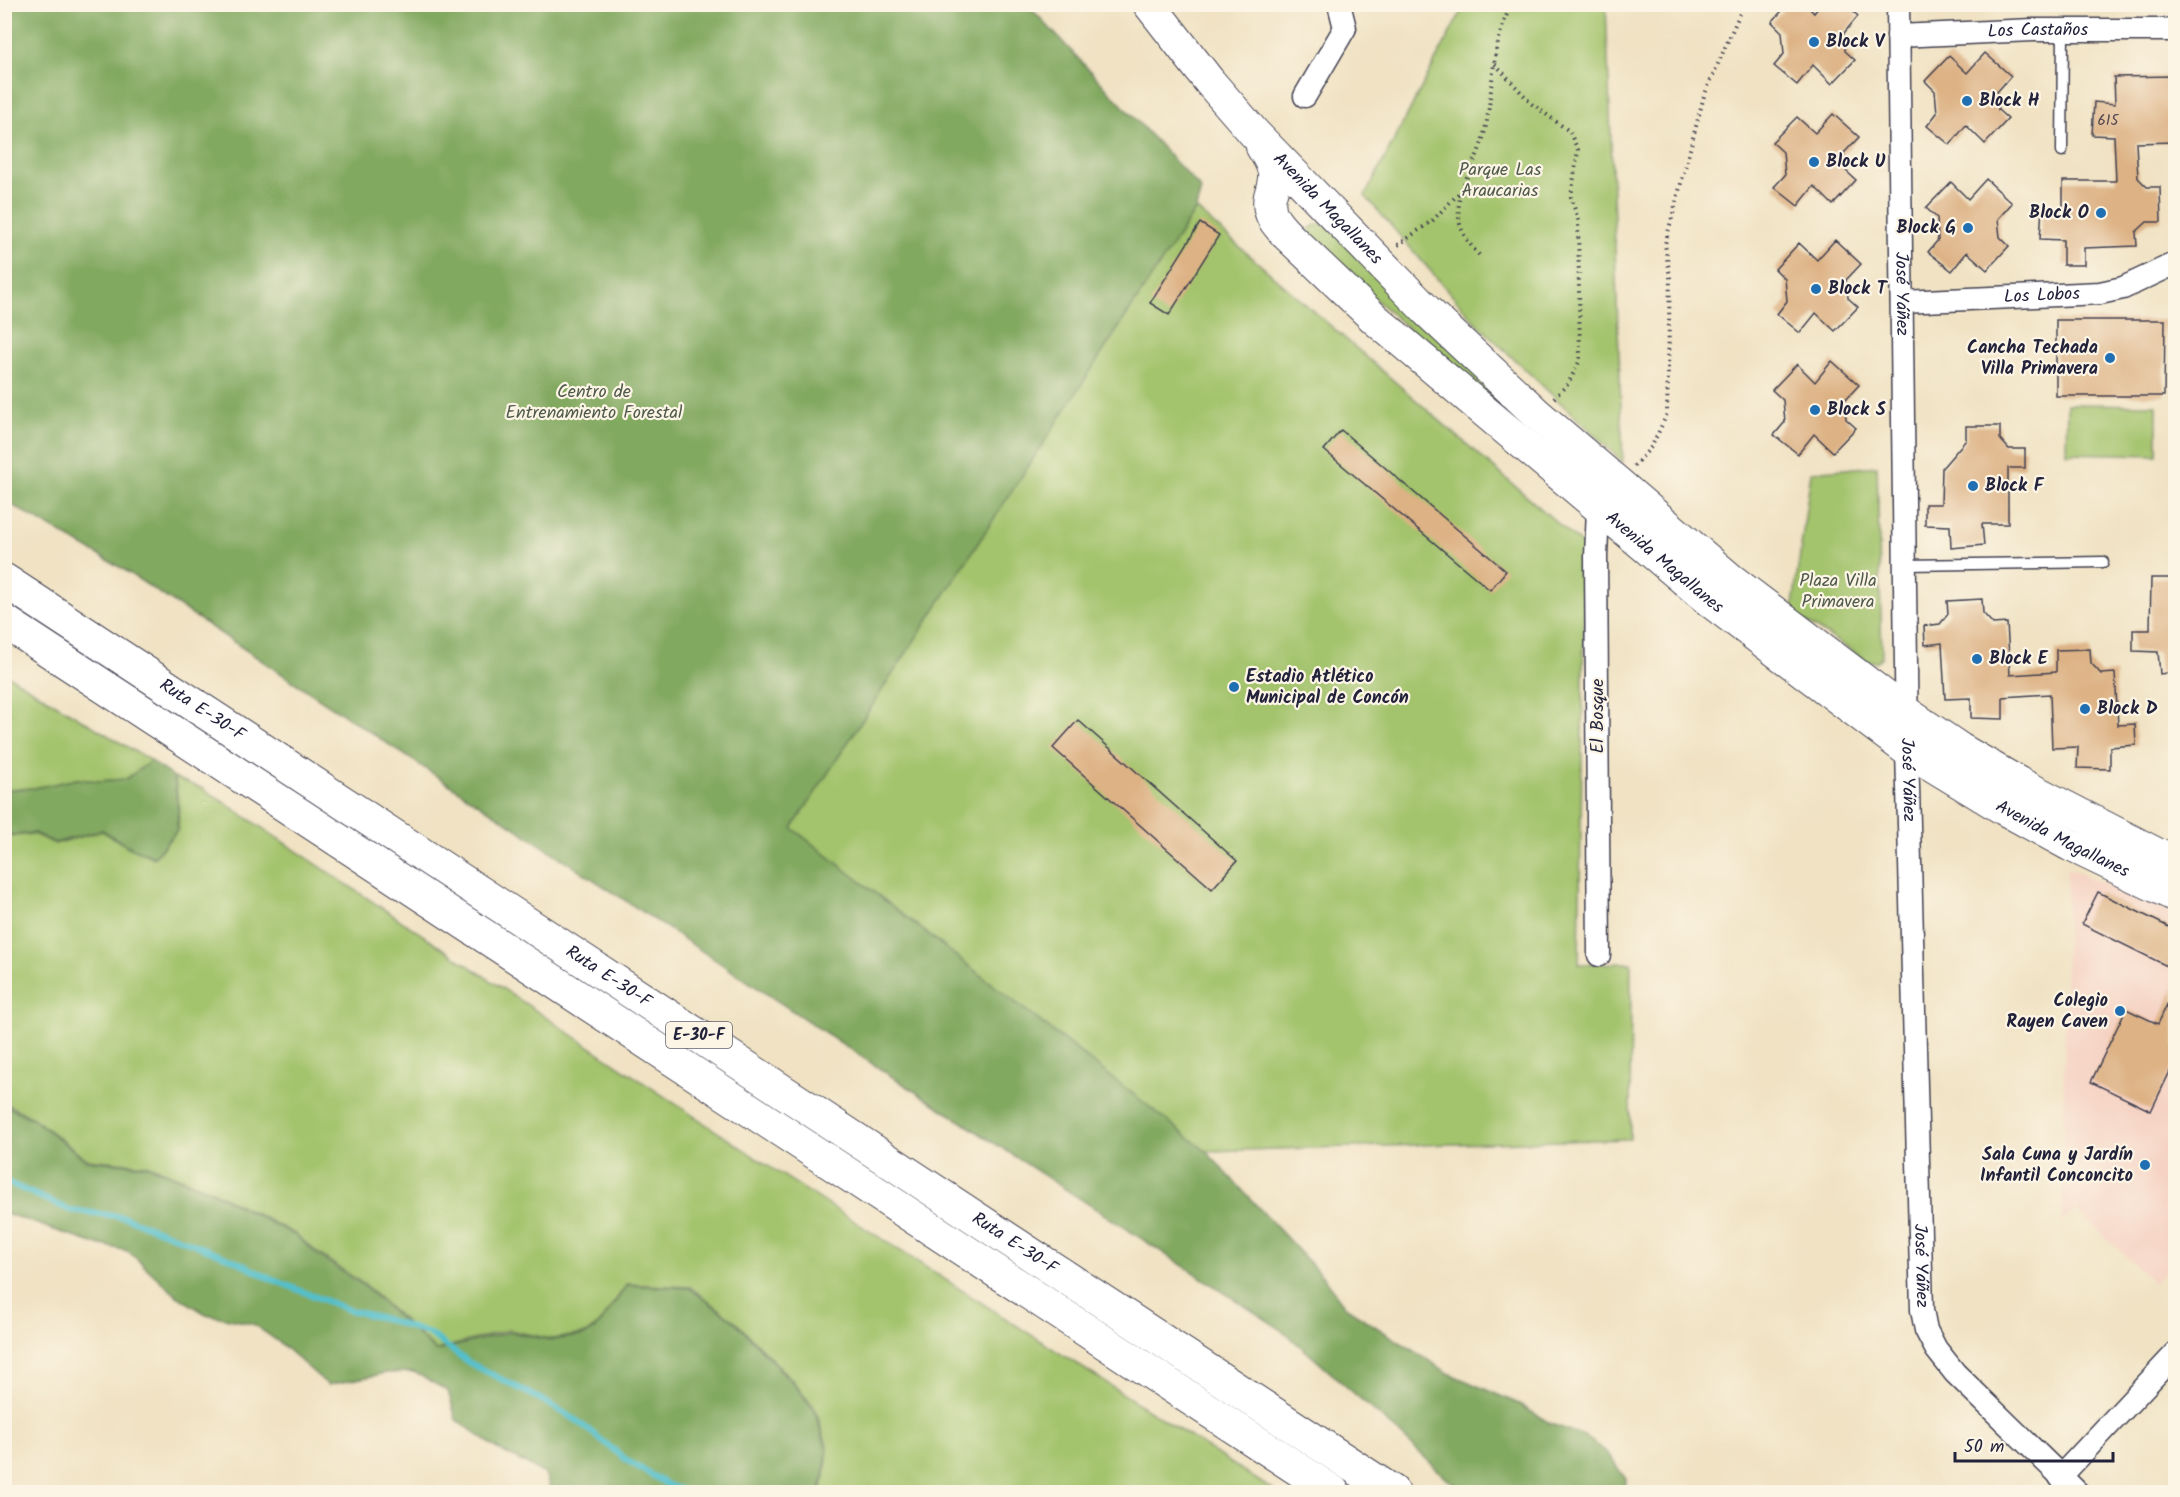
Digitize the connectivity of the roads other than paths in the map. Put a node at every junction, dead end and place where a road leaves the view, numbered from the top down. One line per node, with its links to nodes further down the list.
1 (1898, 4): 6 (street, José Yáñez)
2 (1149, 5): 8 (main road, Avenida Magallanes)
3 (1339, 6): 7 (street)
4 (2062, 30): 5 (street, Los Castaños); 6 (street, Los Castaños); 9 (lane)
5 (2175, 30)
6 (1899, 36): 13 (street, José Yáñez)
7 (1305, 96)
8 (1254, 133): 10 (main road, Avenida Magallanes); 11 (main road, Avenida Magallanes)
9 (2062, 151)
10 (1337, 220): 11 (main road); 14 (main road, Avenida Magallanes)
11 (1289, 237): 15 (main road, Avenida Magallanes)
12 (2175, 263): 13 (street, Los Lobos)
13 (1902, 302): 17 (street, José Yáñez)
14 (1618, 484): 15 (street); 20 (main road, Avenida Magallanes)
15 (1598, 508): 21 (main road, Avenida Magallanes); 24 (street, El Bosque)
16 (2103, 562): 17 (lane)
17 (1905, 565): 20 (street, José Yáñez)
18 (4, 580): 28 (highway, Ruta E-30-F / E-30-F)
19 (4, 621): 27 (highway, Ruta E-30-F / E-30-F)
20 (1907, 713): 21 (street, José Yáñez); 22 (main road, Avenida Magallanes)
21 (1907, 750): 23 (main road, Avenida Magallanes); 26 (street, José Yáñez)
22 (2175, 864)
23 (2175, 897)
24 (1599, 955)
25 (2175, 1353): 26 (street)
26 (2060, 1477): 29 (street, José Yáñez)
27 (1333, 1492)
28 (1393, 1492)
29 (2077, 1492)

